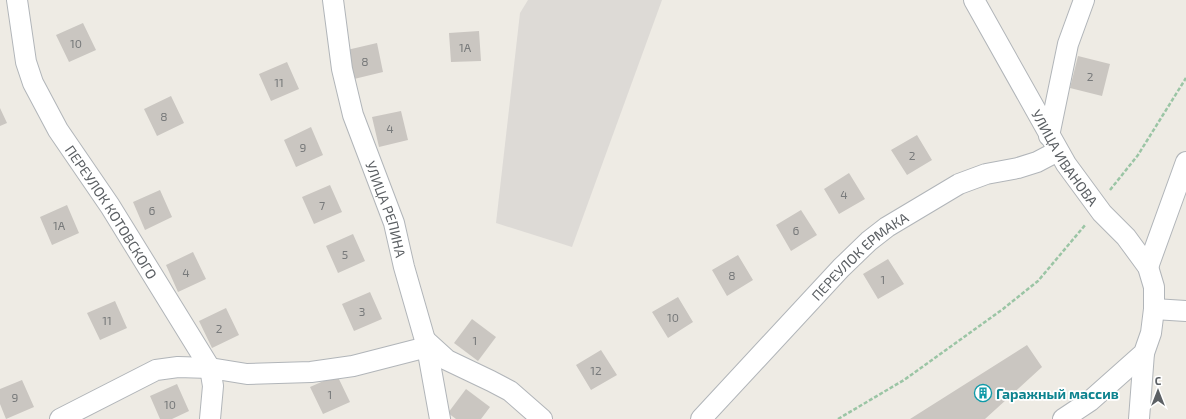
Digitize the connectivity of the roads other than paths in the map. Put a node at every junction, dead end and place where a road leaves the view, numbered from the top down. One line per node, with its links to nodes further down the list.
1 (17, 0): 12 (street, ПЕРЕУЛОК КОТОВСКОГО)
2 (333, 0): 10 (street, УЛИЦА РЕПИНА)
3 (974, 0): 5 (street, УЛИЦА ИВАНОВА)
4 (1084, 0): 5 (street)
5 (1054, 143): 7 (street, УЛИЦА ИВАНОВА); 17 (street, ПЕРЕУЛОК ЕРМАКА)
6 (1186, 162): 7 (street)
7 (1148, 266): 8 (street, УЛИЦА ИВАНОВА)
8 (1154, 309): 9 (street); 11 (street, УЛИЦА ИВАНОВА)
9 (1186, 312)
10 (426, 344): 12 (street); 15 (street, УЛИЦА РЕПИНА); 16 (street)
11 (1144, 353): 18 (street); 19 (street)
12 (210, 368): 13 (street); 14 (street, ПЕРЕУЛОК КОТОВСКОГО)
13 (60, 419)
14 (210, 419)
15 (440, 419)
16 (542, 419)
17 (701, 419)
18 (1063, 419)
19 (1139, 419)

